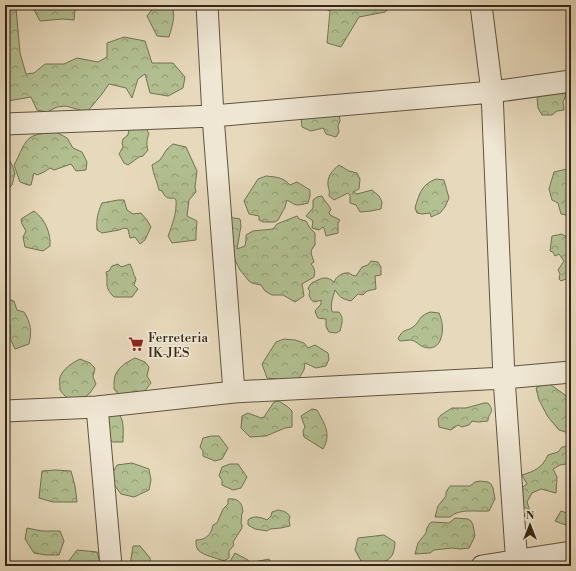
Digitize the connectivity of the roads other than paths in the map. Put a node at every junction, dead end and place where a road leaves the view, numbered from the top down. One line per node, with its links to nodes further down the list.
1 (207, 5): 5 (street)
2 (481, 5): 4 (street)
3 (571, 81): 4 (street)
4 (492, 92): 5 (street); 8 (street)
5 (213, 116): 6 (street); 9 (street)
6 (5, 124)
7 (571, 372): 8 (street)
8 (504, 378): 9 (street); 13 (street)
9 (234, 392): 10 (street)
10 (97, 407): 11 (street); 14 (street)
11 (5, 412)
12 (571, 552): 13 (street)
13 (517, 563): 15 (street)
14 (111, 566)
15 (482, 566)

